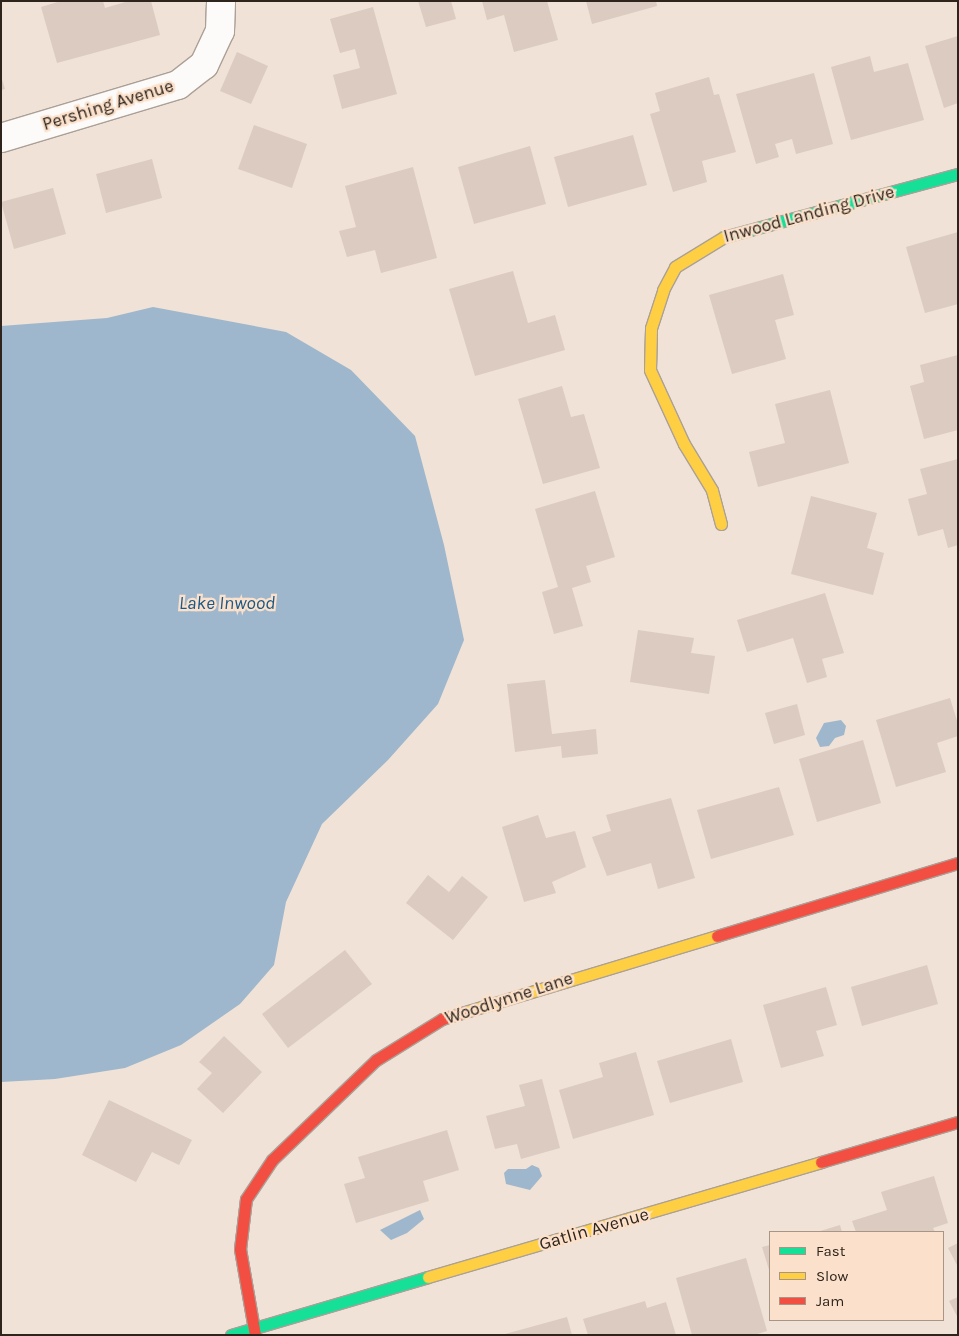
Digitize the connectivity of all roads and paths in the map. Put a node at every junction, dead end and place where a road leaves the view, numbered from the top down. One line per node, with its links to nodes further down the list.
1 (221, 1): 2 (street, Pershing Avenue)
2 (1, 138)
3 (958, 174): 4 (street, Inwood Landing Drive)
4 (721, 524)
5 (958, 863): 7 (street, Woodlynne Lane)
6 (958, 1122): 7 (street, Gatlin Avenue)
7 (254, 1331): 8 (street, Gatlin Avenue)
8 (231, 1335)

